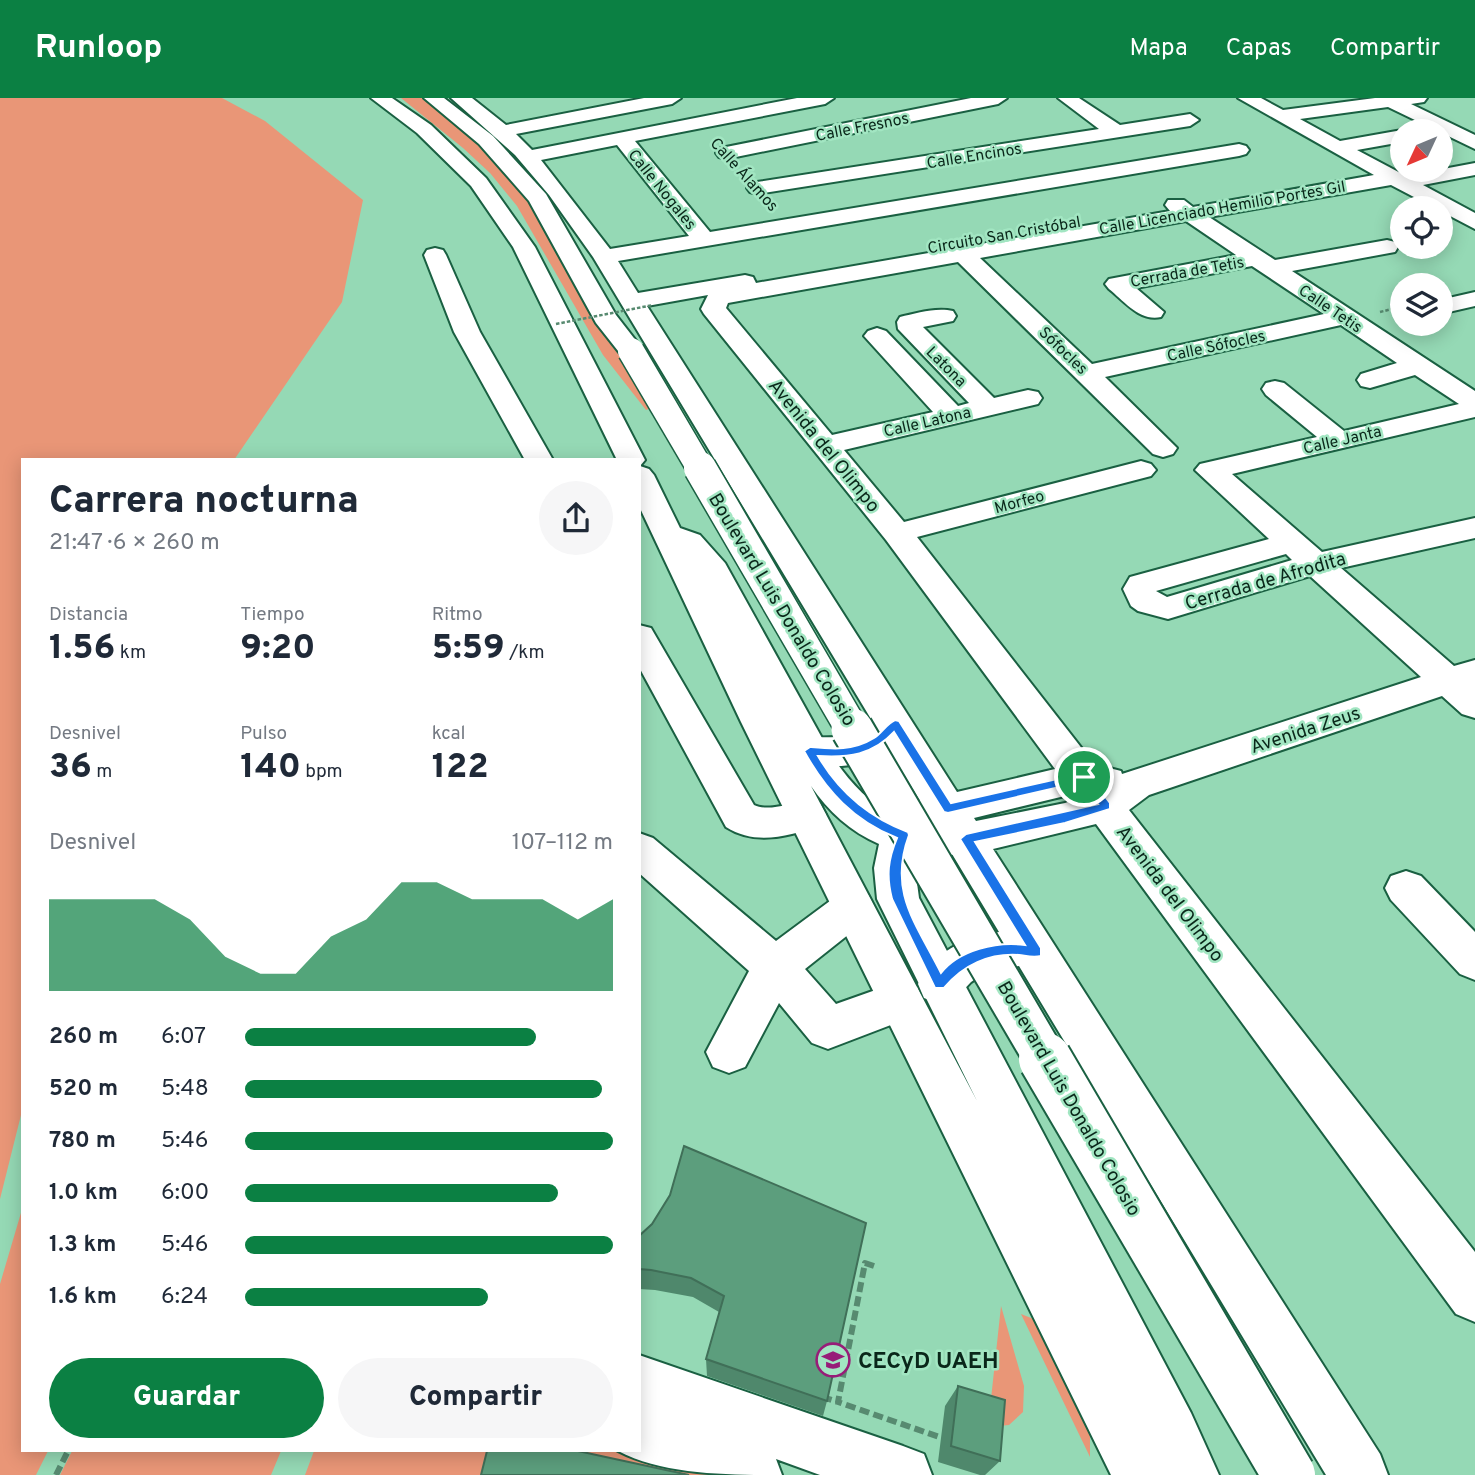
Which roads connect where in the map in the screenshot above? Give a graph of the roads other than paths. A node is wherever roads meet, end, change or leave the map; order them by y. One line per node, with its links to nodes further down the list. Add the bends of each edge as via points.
1 (380, 98): 63 (street, via 424,129 479,182 517,237)
2 (433, 98): 93 (street, Boulevard Luis Donaldo Colosio, bridge, via 486,140 538,199)
3 (460, 98): 17 (street)
4 (580, 98): 12 (street)
5 (672, 98): 12 (street)
6 (825, 98): 16 (street)
7 (998, 98): 25 (street, Calle Fresnos)
8 (1067, 98): 19 (street)
9 (1247, 98): 13 (street)
10 (1410, 100): 13 (street); 14 (street); 18 (street)
11 (1163, 103): 15 (street, Circuito San Cristóbal)
12 (596, 113): 17 (street)
13 (1279, 116): 24 (street)
14 (1427, 119)
15 (1190, 120): 19 (street, Calle Encinos); 33 (street, Circuito San Cristóbal, via 1239,150)
16 (699, 122): 21 (street); 25 (street, Calle Álamos)
17 (504, 131): 26 (street)
18 (1475, 131)
19 (1118, 133): 32 (street, Calle Encinos)
20 (1453, 135): 23 (street)
21 (622, 138): 26 (street); 36 (street, Calle Nogales)
22 (1390, 138): 24 (street)
23 (1475, 143)
24 (1338, 148): 29 (street)
25 (726, 153): 32 (street, Calle Álamos)
26 (530, 156): 40 (street)
27 (1475, 169): 28 (street, Calle Licenciado Hemilio Portes Gil)
28 (1453, 171)
29 (1390, 176)
30 (1390, 177): 33 (street, Calle Licenciado Hemilio Portes Gil)
31 (1400, 182): 34 (street)
32 (757, 188): 35 (street, Calle Álamos)
33 (1150, 195): 35 (street, Circuito San Cristóbal); 38 (street, Calle Licenciado Hemilio Portes Gil); 41 (street, Calle Tetis); 44 (street, Circuito San Cristóbal)
34 (1475, 222)
35 (791, 226): 36 (street, Circuito San Cristóbal)
36 (704, 240): 40 (street, Circuito San Cristóbal)
37 (1387, 247): 41 (street, Cerrada de Tetis)
38 (962, 253): 42 (street, Calle Licenciado Hemilio Portes Gil); 51 (street, Sófocles)
39 (435, 255): 62 (street, via 467,332)
40 (604, 257): 44 (street)
41 (1264, 263): 46 (street, Cerrada de Tetis, via 1117,284); 48 (street, Calle Tetis)
42 (719, 297): 60 (street, Avenida del Olimpo, via 713,309)
43 (1475, 299): 45 (street)
44 (642, 303): 72 (street)
45 (1453, 304)
46 (1152, 312)
47 (944, 316): 49 (street)
48 (1344, 317): 50 (street, Calle Tetis); 51 (street, Calle Sófocles)
49 (910, 326): 56 (street, Latona); 58 (street, via 877,336)
50 (1416, 366): 52 (street); 55 (street, Calle Tetis)
51 (1089, 373): 61 (street, Sófocles)
52 (1370, 380)
53 (1275, 389): 59 (street)
54 (1028, 398): 56 (street, Calle Latona)
55 (1475, 403)
56 (988, 407): 58 (street, Calle Latona)
57 (1475, 409): 59 (street, Calle Janta)
58 (952, 416): 60 (street, Calle Latona)
59 (1338, 440): 68 (street, Calle Janta, via 1210,470)
60 (827, 445): 67 (street, Avenida del Olimpo)
61 (1163, 448)
62 (538, 458)
63 (630, 458)
64 (1141, 470): 67 (street, Morfeo)
65 (649, 508): 73 (street, Avenida Zeus, via 713,570); 75 (street)
66 (1475, 528): 69 (street, Cerrada de Afrodita)
67 (897, 533): 74 (street, Avenida del Olimpo)
68 (1291, 543): 69 (street); 69 (street, Cerrada de Afrodita, via 1142,584 1140,596 1147,603 1168,608)
69 (1315, 564): 71 (street)
70 (641, 640): 75 (street, via 740,816 761,824)
71 (1466, 686): 74 (street, Avenida Zeus)
72 (895, 724): 73 (street, via 880,740 858,750); 76 (street)
73 (810, 751): 77 (street, Avenida Zeus, via 825,778 852,807 881,827)
74 (1108, 789): 76 (street, Avenida Zeus, via 1026,828); 86 (street, Avenida del Olimpo)
75 (806, 815): 80 (street)
76 (957, 824): 77 (street, Avenida Zeus, via 921,839); 81 (street)
77 (904, 835): 84 (street, via 894,859 894,885)
78 (641, 851): 83 (street)
79 (1406, 888): 82 (street)
80 (853, 907): 83 (street); 84 (street)
81 (1037, 952): 84 (street, via 981,953); 94 (street)
82 (1475, 961)
83 (775, 967): 84 (street, via 828,1028); 85 (street)
84 (920, 992): 91 (street); 92 (street, via 1171,1433)
85 (729, 1052)
86 (1475, 1296)
87 (641, 1384): 90 (street)
88 (641, 1433): 89 (street)
89 (753, 1475)
90 (903, 1475)
91 (1142, 1475)
92 (1190, 1475)
93 (1289, 1475)
94 (1359, 1475)

